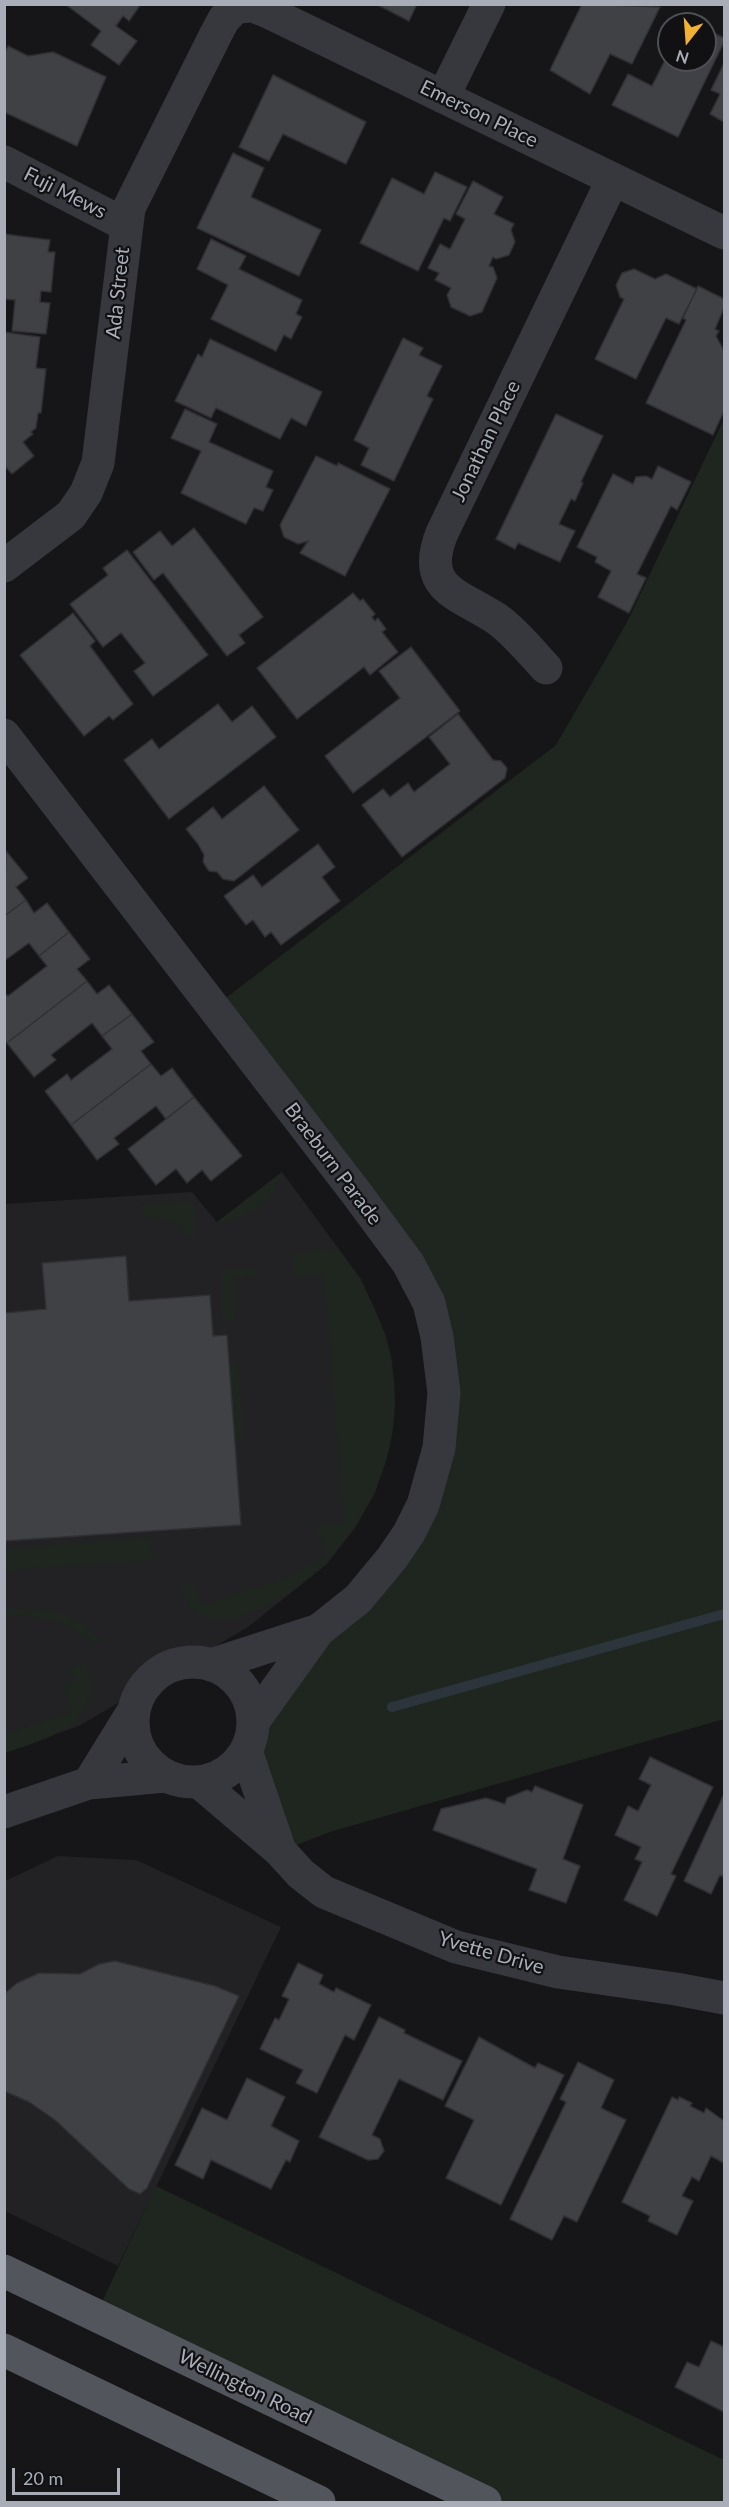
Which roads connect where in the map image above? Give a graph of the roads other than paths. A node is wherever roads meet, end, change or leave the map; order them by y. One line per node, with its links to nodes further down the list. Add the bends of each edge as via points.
1 (489, 4): 3 (street)
2 (233, 6): 3 (street, Emerson Place, via 253,6 268,12); 6 (street, Ada Street, via 129,208)
3 (443, 97): 5 (street, Emerson Place)
4 (4, 162): 6 (street, Fuji Mews)
5 (613, 179): 7 (street, Emerson Place); 9 (street, Jonathan Place, via 441,533 433,563 449,591 500,621)
6 (126, 225): 8 (street, Ada Street, via 98,463 86,493 71,515)
7 (724, 233)
8 (4, 566)
9 (546, 668)
10 (4, 735): 11 (street, Braeburn Parade, via 357,1194 408,1263 429,1303 444,1393 439,1448 423,1505 409,1533 374,1580 358,1599)
11 (319, 1630): 12 (street, Braeburn Parade); 14 (street, Braeburn Parade)
12 (211, 1665): 13 (street, via 177,1664 161,1671 139,1695); 14 (street, via 242,1686 250,1703)
13 (134, 1710): 15 (street, via 133,1730 138,1748); 17 (street)
14 (250, 1737): 16 (street, via 234,1767 218,1778); 19 (street, Yvette Drive)
15 (165, 1776): 16 (street); 17 (street)
16 (199, 1782): 19 (street, Yvette Drive)
17 (89, 1783): 18 (street)
18 (4, 1812)
19 (280, 1851): 20 (street, Yvette Drive, via 324,1892 456,1947 558,1972)
20 (724, 1998)
21 (4, 2271): 24 (main road, Wellington Road)
22 (4, 2350): 23 (main road)
23 (319, 2502)
24 (485, 2502)

